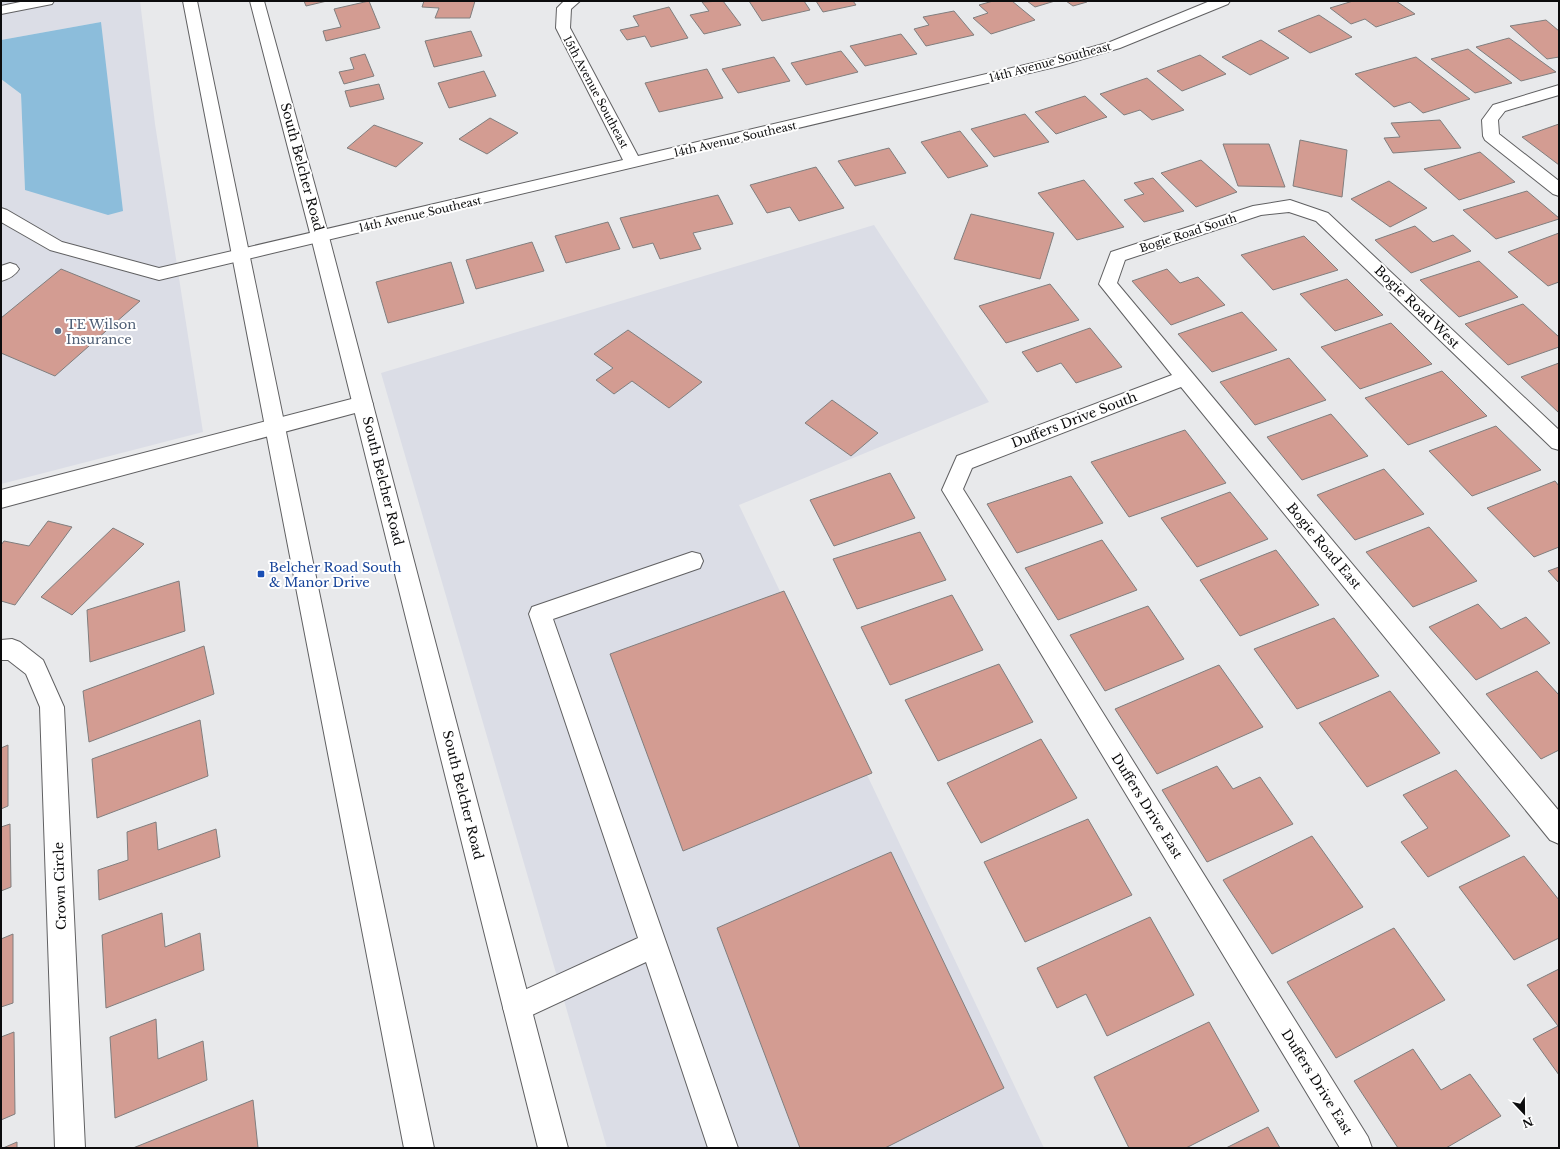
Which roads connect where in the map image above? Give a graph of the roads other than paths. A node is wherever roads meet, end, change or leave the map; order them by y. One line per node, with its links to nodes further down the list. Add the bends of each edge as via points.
1 (45, 1): 6 (street)
2 (190, 1): 13 (street)
3 (258, 1): 12 (street, South Belcher Road)
4 (573, 1): 8 (street, 15th Avenue Southeast, via 564,8 562,28)
5 (1223, 1): 8 (street, 14th Avenue Southeast, via 1115,45 1054,63)
6 (1, 10)
7 (1559, 90): 9 (street, via 1499,108 1490,120 1491,136)
8 (633, 163): 12 (street, 14th Avenue Southeast)
9 (1559, 190)
10 (1259, 210): 14 (street, Bogie Road South); 18 (street, Bogie Road West, via 1290,206 1322,217)
11 (4, 218): 13 (street, 14th Avenue Southeast, via 56,246 158,274)
12 (320, 237): 13 (street, 14th Avenue Southeast); 16 (street, South Belcher Road)
13 (241, 255): 17 (street)
14 (1117, 256): 15 (street, Bogie Road East, via 1108,284)
15 (1184, 378): 19 (street, Duffers Drive South); 23 (street, Bogie Road East)
16 (363, 404): 17 (street); 25 (street, South Belcher Road)
17 (276, 427): 20 (street); 27 (street)
18 (1559, 442)
19 (964, 462): 30 (street, Duffers Drive East, via 952,490)
20 (1, 499)
21 (692, 561): 24 (street, via 540,614)
22 (1, 650): 26 (street, Crown Circle, via 12,649 35,667 52,707)
23 (1559, 831)
24 (653, 945): 25 (street); 29 (street)
25 (517, 1008): 28 (street, South Belcher Road)
26 (70, 1148)
27 (419, 1148)
28 (553, 1148)
29 (723, 1148)
30 (1357, 1148)

